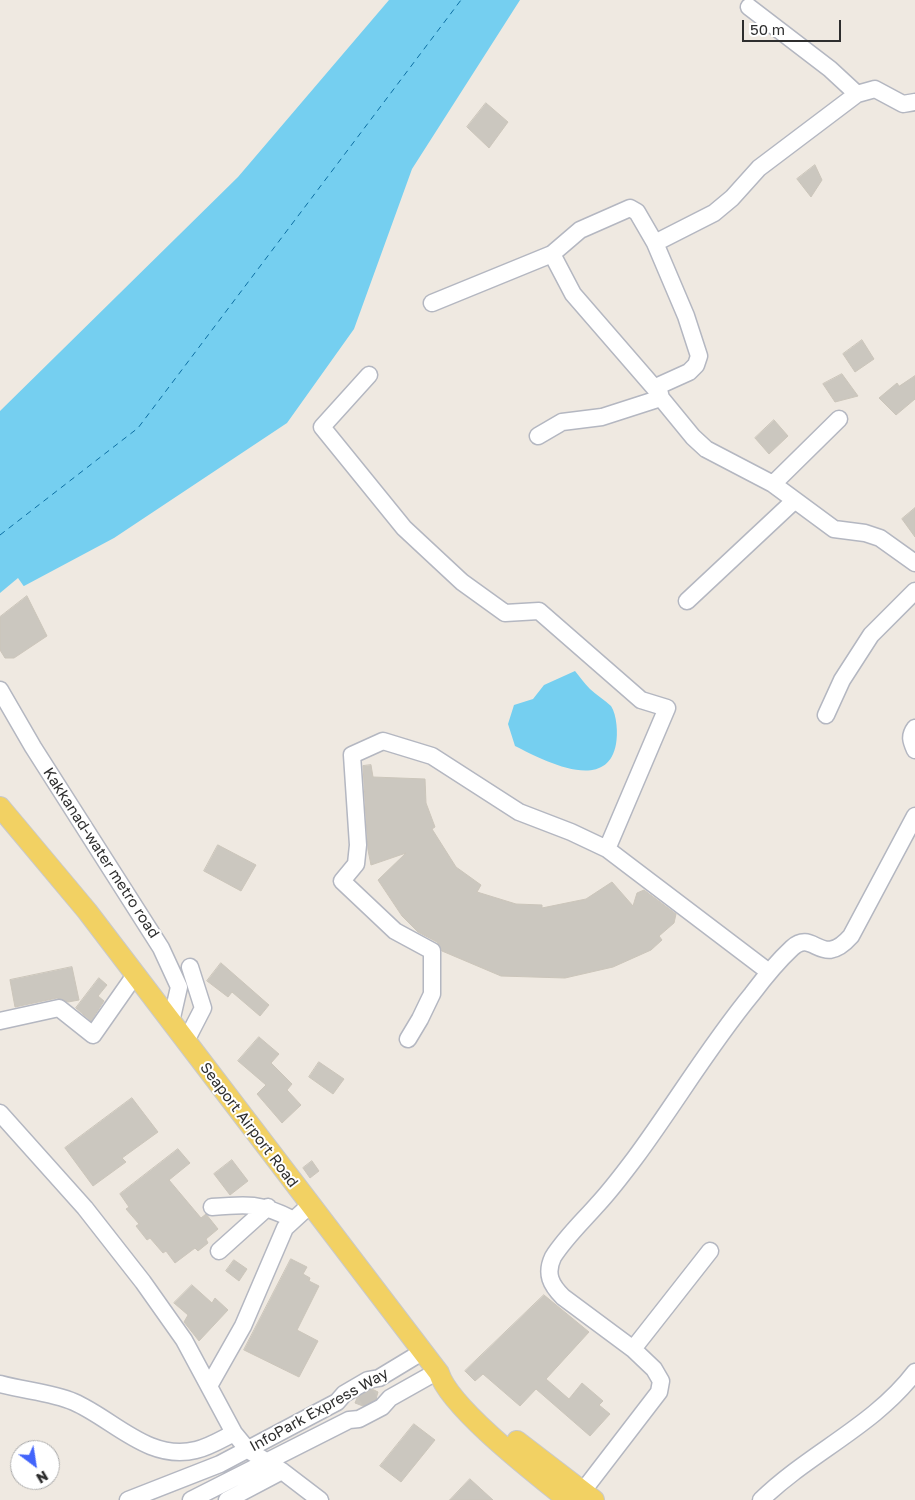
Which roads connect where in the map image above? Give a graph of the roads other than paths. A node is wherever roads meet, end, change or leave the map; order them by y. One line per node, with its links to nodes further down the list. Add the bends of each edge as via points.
1 (748, 7): 2 (street, via 830,69)
2 (857, 94): 3 (street, via 874,89 903,104); 4 (street, via 772,157 714,212)
3 (915, 102)
4 (655, 243): 5 (street, via 637,212 630,208 580,230); 8 (street, via 699,356 689,372 658,386)
5 (552, 254): 6 (street); 8 (street, via 573,294)
6 (432, 303)
7 (369, 375): 22 (street, via 322,427 404,528 462,582 505,613 539,612 641,700 667,708)
8 (660, 395): 10 (street, via 602,416 562,422); 11 (street, via 706,449)
9 (839, 418): 11 (street)
10 (538, 436)
11 (772, 484): 12 (street)
12 (795, 500): 13 (street, via 834,529 880,538); 15 (street)
13 (915, 563)
14 (915, 591): 17 (street, via 871,635 842,680)
15 (687, 601)
16 (0, 690): 27 (street, Kakkanad-water metro road, via 162,948 179,987)
17 (826, 715)
18 (915, 728): 19 (street, via 911,741)
19 (915, 750)
20 (0, 807): 25 (main road, Seaport Airport Road)
21 (915, 816): 24 (street, via 851,936 834,950 800,942)
22 (607, 849): 24 (street); 28 (street, via 520,812 432,756 383,741 352,755 358,845 356,864 342,881 395,931 432,951 432,994)
23 (190, 967): 29 (street, via 203,1008)
24 (769, 972): 37 (street, via 728,1023 634,1159 599,1204 559,1247 549,1266 552,1286 563,1297)
25 (135, 975): 26 (street, via 93,1035 59,1008); 27 (main road, Seaport Airport Road)
26 (0, 1021)
27 (171, 1022): 29 (main road, Seaport Airport Road)
28 (408, 1039)
29 (186, 1041): 31 (main road, Seaport Airport Road)
30 (0, 1113): 42 (street, via 85,1208 143,1282 184,1340)
31 (310, 1205): 34 (street); 38 (main road, Seaport Airport Road)
32 (212, 1207): 33 (street, via 249,1204)
33 (268, 1208): 34 (street); 35 (street)
34 (292, 1219): 42 (street, via 283,1232 243,1326)
35 (219, 1251)
36 (710, 1251): 37 (street)
37 (633, 1349): 49 (street, via 654,1369 661,1382 659,1392)
38 (422, 1352): 39 (main road, Seaport Airport Road); 43 (street, InfoPark Express Way, via 399,1366)
39 (439, 1372): 43 (street, InfoPark Express Way, via 406,1389); 49 (main road, via 451,1377); 49 (main road, via 443,1385 474,1419)
40 (915, 1372): 54 (street, via 872,1416)
41 (0, 1384): 46 (street, via 75,1402 153,1447 176,1452 196,1450)
42 (209, 1386): 46 (street)
43 (380, 1391): 44 (street, InfoPark Express Way, via 368,1380); 45 (street, InfoPark Express Way, via 382,1407 359,1420)
44 (337, 1402): 45 (street, via 360,1401); 47 (street, InfoPark Express Way)
45 (349, 1420): 48 (street, InfoPark Express Way)
46 (234, 1433): 47 (street)
47 (248, 1450): 48 (street); 50 (street, InfoPark Express Way)
48 (276, 1467): 51 (street, InfoPark Express Way); 52 (street); 53 (street)
49 (580, 1498)
50 (128, 1500)
51 (190, 1500)
52 (227, 1500)
53 (320, 1500)
54 (761, 1500)

